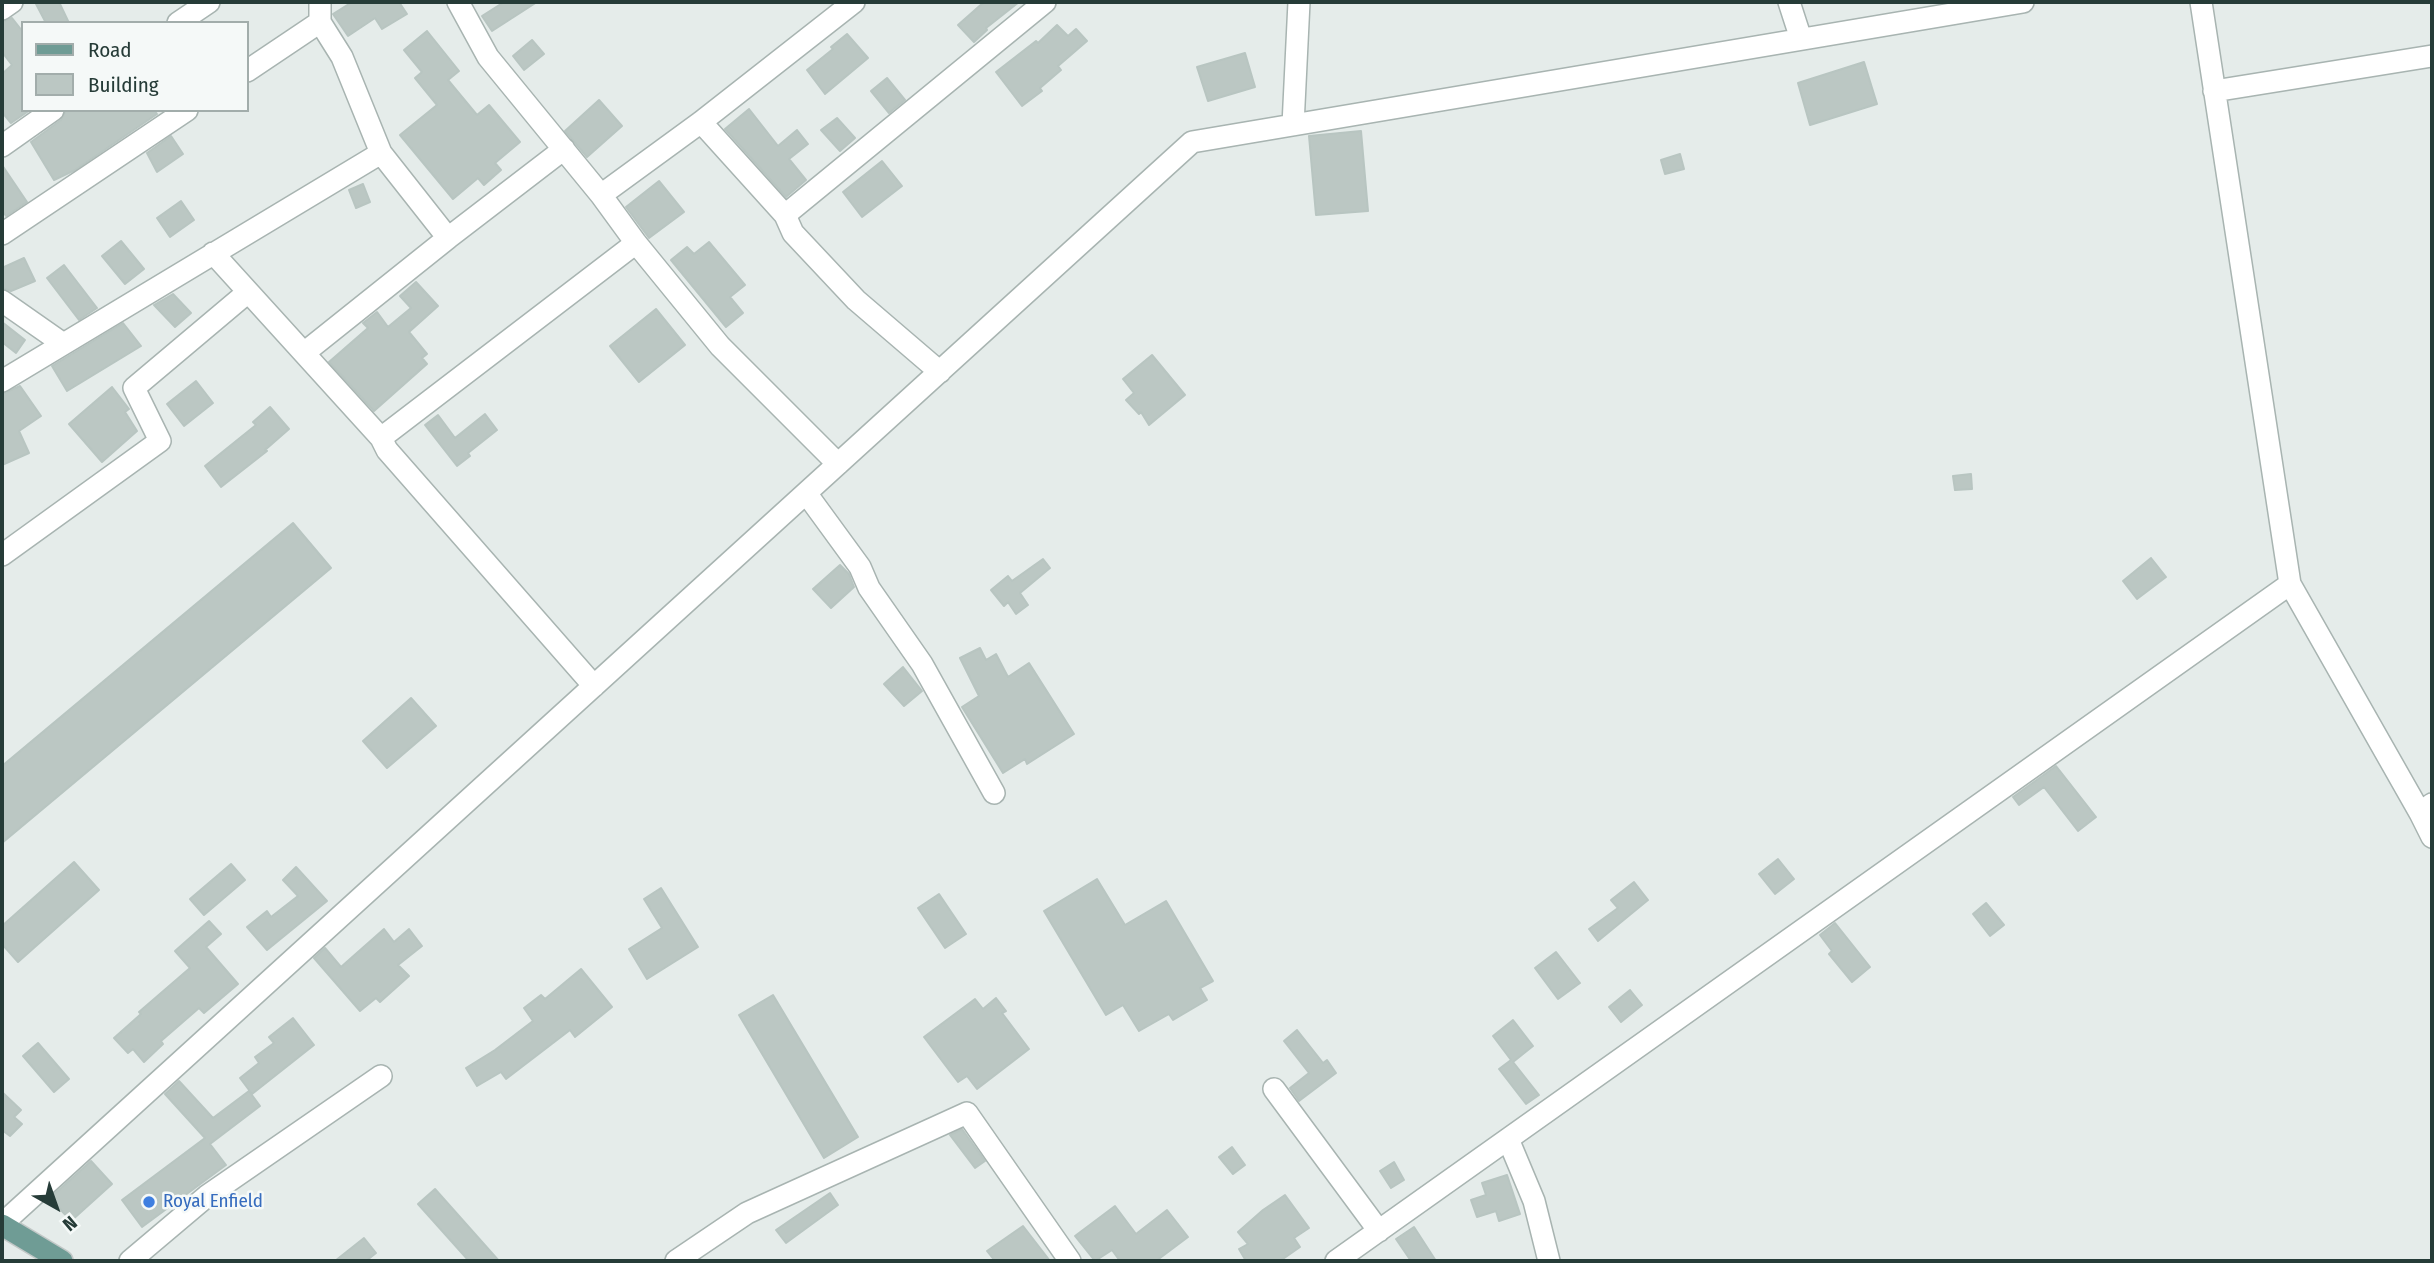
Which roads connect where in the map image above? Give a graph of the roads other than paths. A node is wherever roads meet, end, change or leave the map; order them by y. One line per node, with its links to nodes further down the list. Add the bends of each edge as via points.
1 (12, 2): 10 (street)
2 (209, 2): 12 (street)
3 (458, 2): 22 (street, via 488,57)
4 (855, 2): 19 (street)
5 (1045, 2): 25 (street)
6 (1299, 2): 20 (street)
7 (1790, 2): 13 (street)
8 (2023, 2): 13 (street)
9 (2201, 2): 16 (street)
10 (2, 9)
11 (320, 12): 15 (street); 23 (street)
12 (181, 21)
13 (1801, 39): 20 (street)
14 (2432, 56): 16 (street)
15 (248, 70)
16 (2214, 91): 40 (street)
17 (50, 112): 21 (street)
18 (184, 112): 26 (street)
19 (701, 122): 24 (street); 25 (street)
20 (1293, 125): 34 (street, via 1192,142)
21 (2, 146)
22 (564, 149): 24 (street); 27 (street)
23 (381, 153): 27 (street); 29 (street)
24 (601, 195): 28 (street)
25 (785, 215): 34 (street, via 793,233 856,300)
26 (2, 234)
27 (449, 238): 33 (street)
28 (636, 243): 36 (street); 37 (street, via 720,346)
29 (213, 253): 30 (street); 32 (street)
30 (248, 292): 33 (street); 39 (street, via 134,388 160,441)
31 (2, 301): 32 (street)
32 (62, 343): 35 (street)
33 (304, 353): 36 (street)
34 (940, 372): 37 (street)
35 (2, 381)
36 (381, 438): 41 (street)
37 (838, 464): 38 (street)
38 (806, 493): 41 (street); 42 (street, via 922,664)
39 (2, 555)
40 (2290, 584): 43 (street); 47 (street)
41 (594, 686): 48 (street)
42 (994, 793)
43 (2426, 808): 44 (street)
44 (2432, 837)
45 (381, 1076): 51 (street, via 207,1196)
46 (1274, 1089): 49 (street)
47 (1508, 1139): 49 (street); 55 (street, via 1534,1201)
48 (2, 1225): 50 (main road)
49 (1379, 1231): 54 (street)
50 (62, 1261)
51 (130, 1261)
52 (676, 1261): 53 (street, via 747,1213 967,1113)
53 (1070, 1261)
54 (1336, 1261)
55 (1549, 1261)

